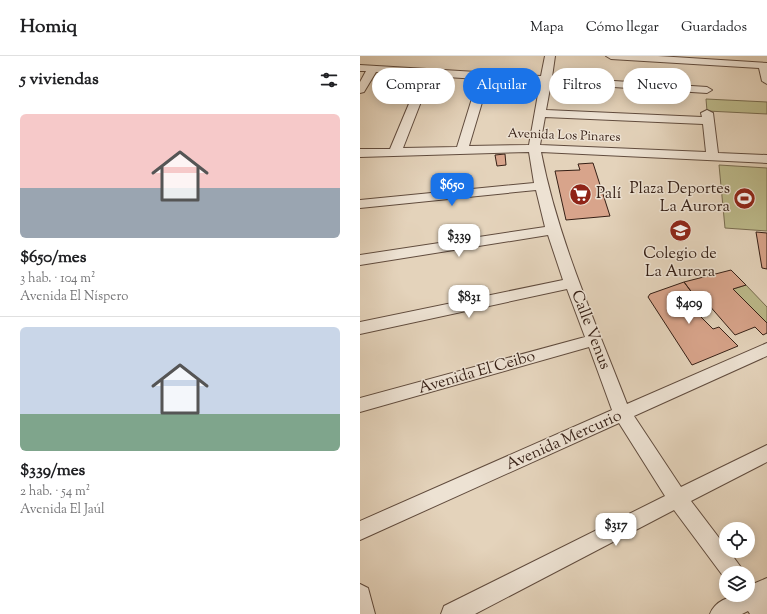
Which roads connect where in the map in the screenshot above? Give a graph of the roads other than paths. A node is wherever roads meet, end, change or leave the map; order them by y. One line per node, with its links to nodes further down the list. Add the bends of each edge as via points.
1 (550, 56): 10 (street, Calle Venus)
2 (611, 56): 3 (street)
3 (630, 57): 7 (street)
4 (765, 66): 7 (street); 11 (street)
5 (360, 68): 6 (street)
6 (372, 69)
7 (705, 70): 10 (street, via 707,93)
8 (372, 71): 12 (street)
9 (541, 81): 10 (street)
10 (546, 81): 15 (street, Calle Venus)
11 (767, 81)
12 (360, 90)
13 (414, 104): 18 (street)
14 (476, 104): 17 (street)
15 (540, 113): 16 (street, Calle Venus); 20 (street, via 707,117)
16 (534, 148): 17 (street, Avenida Los Pinares); 20 (street, Avenida Los Pinares); 22 (street, Calle Venus)
17 (462, 149): 18 (street, Avenida Los Pinares)
18 (395, 152): 19 (street, Avenida Los Pinares)
19 (360, 153)
20 (712, 156): 21 (street, Avenida Los Pinares)
21 (767, 159)
22 (541, 186): 23 (street); 24 (street, Calle Venus)
23 (360, 204)
24 (553, 230): 25 (street); 26 (street, Calle Venus)
25 (360, 260)
26 (572, 283): 27 (street); 28 (street, Calle Venus)
27 (360, 328)
28 (594, 340): 30 (street, Avenida El Ceibo); 31 (street, Calle Venus)
29 (767, 350): 31 (street, Avenida Mercurio)
30 (360, 405)
31 (623, 415): 33 (street, Calle Venus); 34 (street, Avenida Mercurio)
32 (767, 453): 33 (street)
33 (677, 498): 35 (street, Calle Venus); 40 (street)
34 (360, 531)
35 (728, 566)
36 (755, 592): 42 (street)
37 (360, 595): 39 (street)
38 (740, 602): 41 (street)
39 (364, 614)
40 (452, 614)
41 (721, 614)
42 (764, 614)

